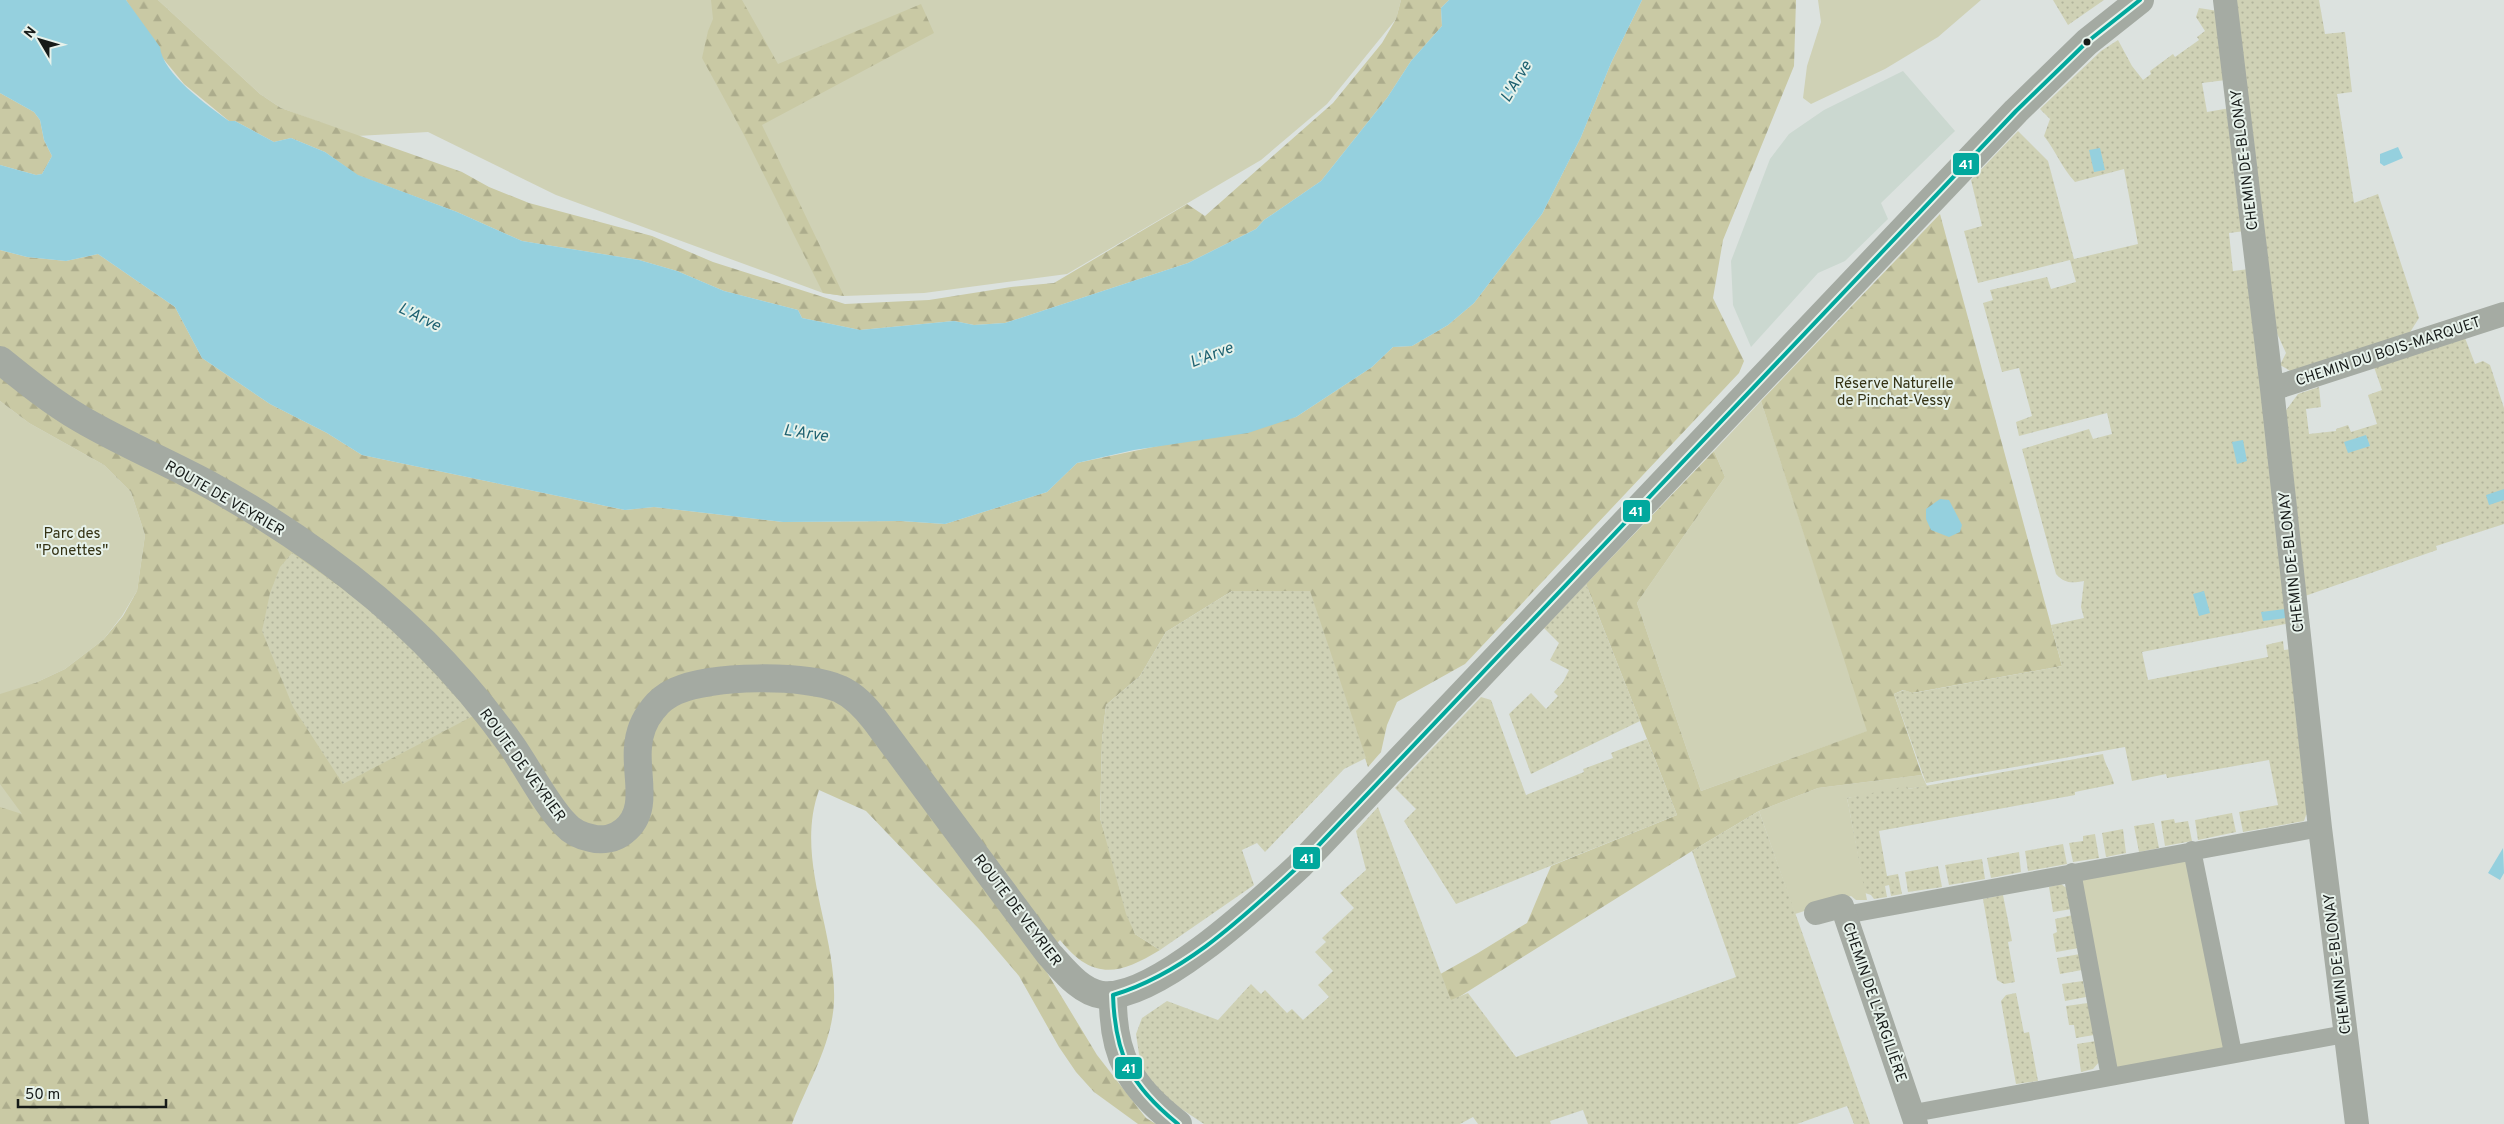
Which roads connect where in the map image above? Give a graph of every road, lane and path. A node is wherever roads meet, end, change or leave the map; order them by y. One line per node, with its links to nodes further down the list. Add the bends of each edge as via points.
1 (2140, 0): 11 (main road, ROUTE DE VEYRIER, via 2075,53 2010,117 1299,866 1261,900 1162,976 1134,990)
2 (2225, 0): 5 (street, CHEMIN DE-BLONAY)
3 (2504, 314): 5 (street, CHEMIN DU BOIS-MARQUET)
4 (0, 360): 11 (main road, ROUTE DE VEYRIER, via 82,420 210,485 302,543 359,585 424,642 456,676 510,744 563,822 578,834 595,839 614,838 631,825 639,809 637,755 643,724 660,701 675,691 705,683 773,679 823,683 849,694 875,720 1049,954 1079,984 1094,993)
5 (2272, 389): 6 (street, CHEMIN DE-BLONAY)
6 (2320, 828): 7 (street); 12 (street, CHEMIN DE-BLONAY)
7 (2192, 850): 8 (street); 13 (street)
8 (2072, 872): 10 (street); 14 (street)
9 (1816, 913): 10 (street, CHEMIN DE L'ARGILIÈRE, via 1842,906)
10 (1845, 915): 15 (street, CHEMIN DE L'ARGILIÈRE)
11 (1113, 995): 16 (street, via 1114,1031 1130,1076 1152,1102)
12 (2345, 1034): 13 (street); 17 (street, CHEMIN DE-BLONAY)
13 (2233, 1053): 14 (street)
14 (2110, 1077): 15 (street)
15 (1915, 1119)
16 (1178, 1124)
17 (2357, 1124)

